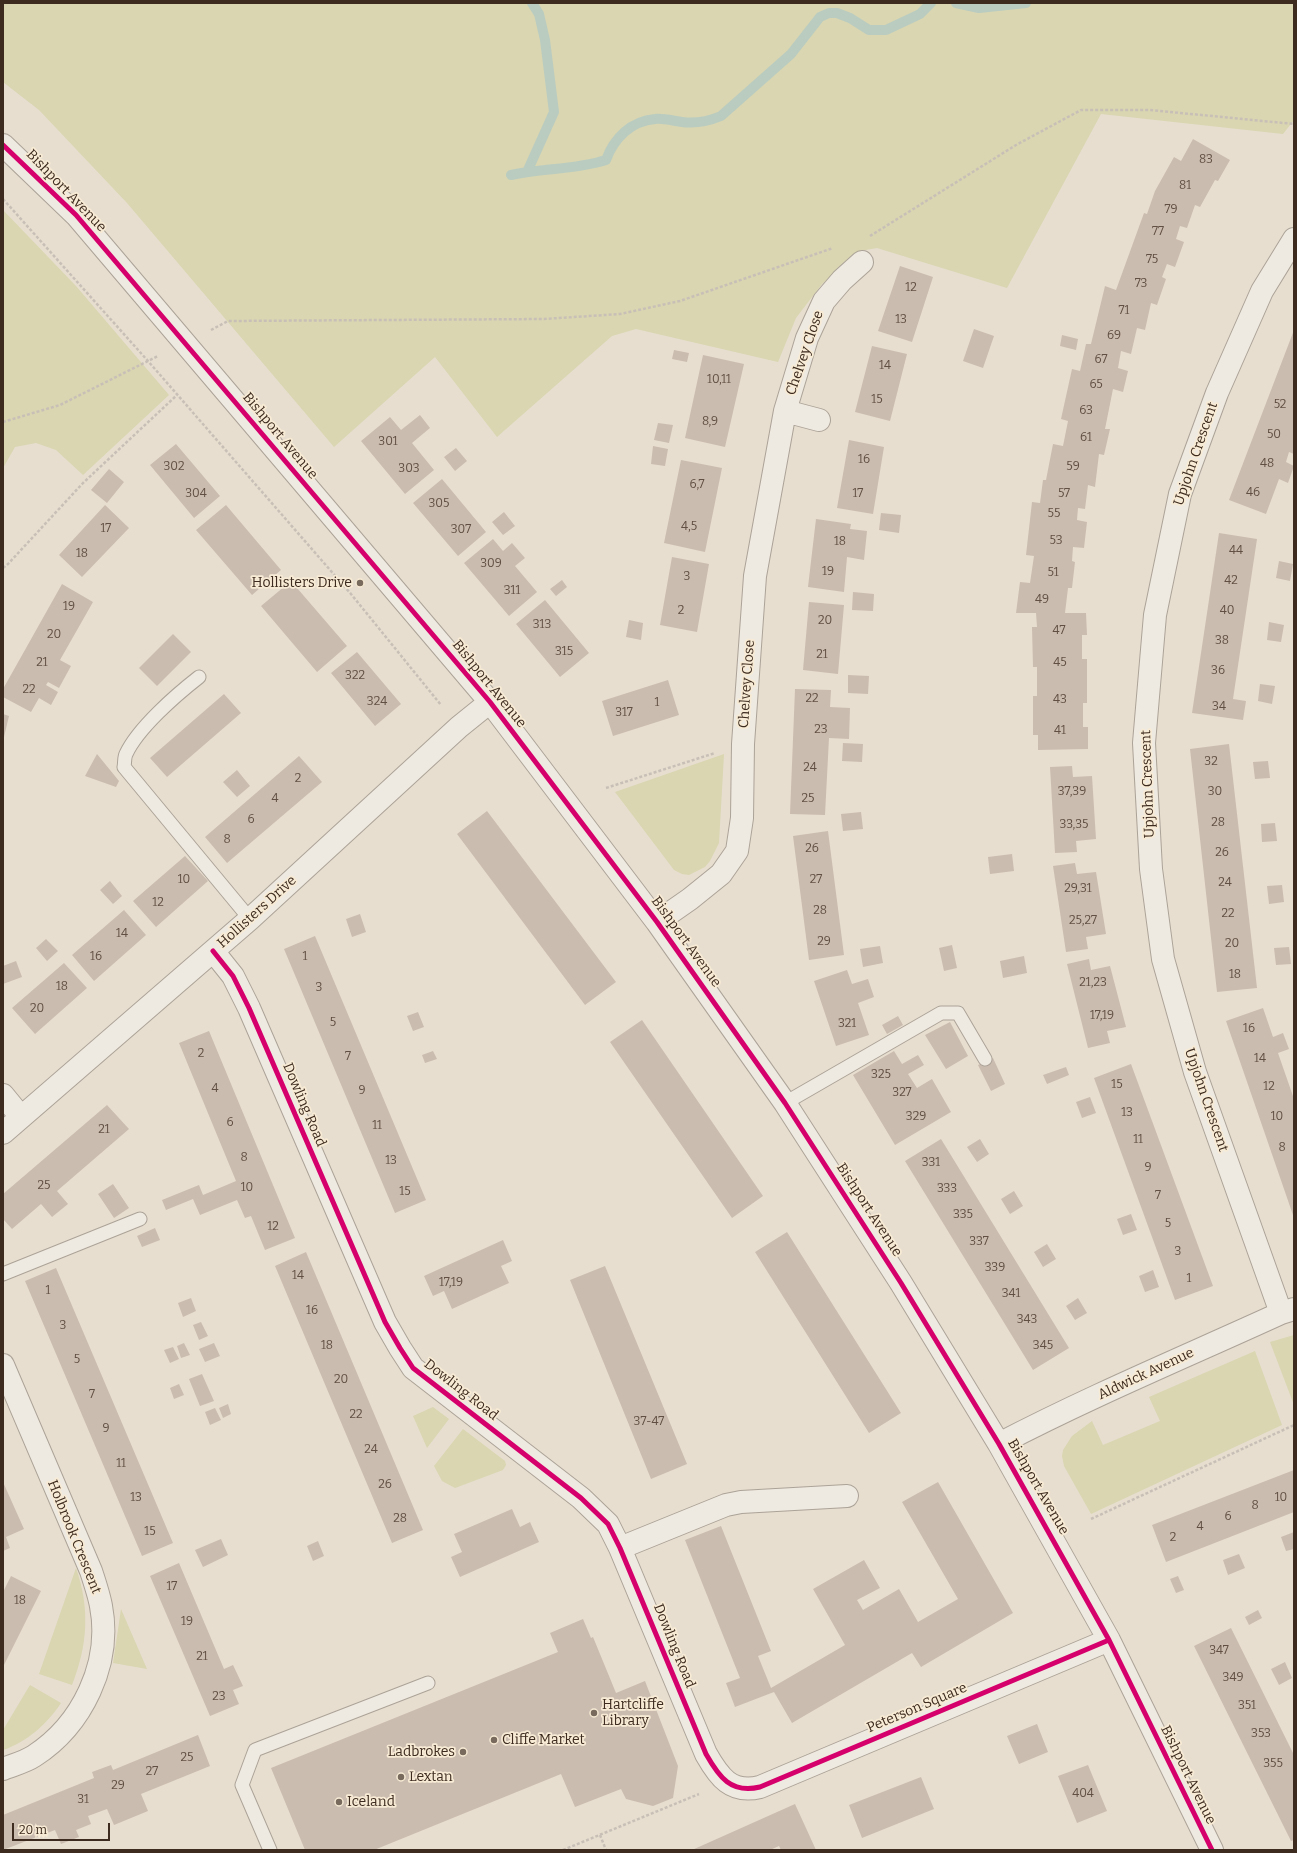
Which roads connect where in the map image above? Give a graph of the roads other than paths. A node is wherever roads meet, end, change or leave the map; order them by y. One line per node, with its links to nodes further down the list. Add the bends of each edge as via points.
1 (3, 145): 7 (street, Bishport Avenue, via 76,215)
2 (1294, 239): 18 (street, Upjohn Crescent, via 1262,291 1216,393 1180,494 1155,615 1144,743 1151,869 1163,959 1195,1072)
3 (862, 262): 4 (street, Chelvey Close, via 824,300 807,338)
4 (785, 411): 5 (street, Chelvey Close); 9 (street, Chelvey Close, via 755,576 743,744 742,818 737,851 721,874)
5 (819, 420)
6 (199, 677): 8 (lane, via 180,692 141,732 125,756 124,767)
7 (490, 702): 8 (street, Hollisters Drive, via 459,727); 9 (street, Bishport Avenue)
8 (250, 919): 10 (street, Hollisters Drive)
9 (657, 922): 13 (street, Bishport Avenue)
10 (213, 951): 14 (street, Hollisters Drive); 22 (street, Dowling Road, via 233,976 250,1008 385,1322 413,1368 581,1498 608,1524)
11 (985, 1059): 13 (lane, via 958,1014 941,1013)
12 (3, 1095): 14 (street)
13 (785, 1103): 20 (street, Bishport Avenue, via 901,1283)
14 (21, 1117): 15 (street, Hollisters Drive)
15 (3, 1133)
16 (140, 1219): 17 (lane)
17 (3, 1274)
18 (1287, 1311): 20 (street, Aldwick Avenue)
19 (3, 1365): 25 (street, Holbrook Crescent, via 91,1571 102,1607 102,1632 101,1658 92,1688 79,1712 50,1745 32,1757)
20 (999, 1444): 23 (street, Bishport Avenue)
21 (847, 1496): 22 (street, via 741,1502)
22 (620, 1548): 26 (street, Dowling Road, via 706,1754 716,1772)
23 (1109, 1640): 26 (street, Peterson Square, via 760,1787 752,1789); 28 (street, Bishport Avenue)
24 (428, 1684): 27 (lane, via 255,1750 242,1785)
25 (3, 1769)
26 (733, 1786)
27 (270, 1850)
28 (1212, 1850)

